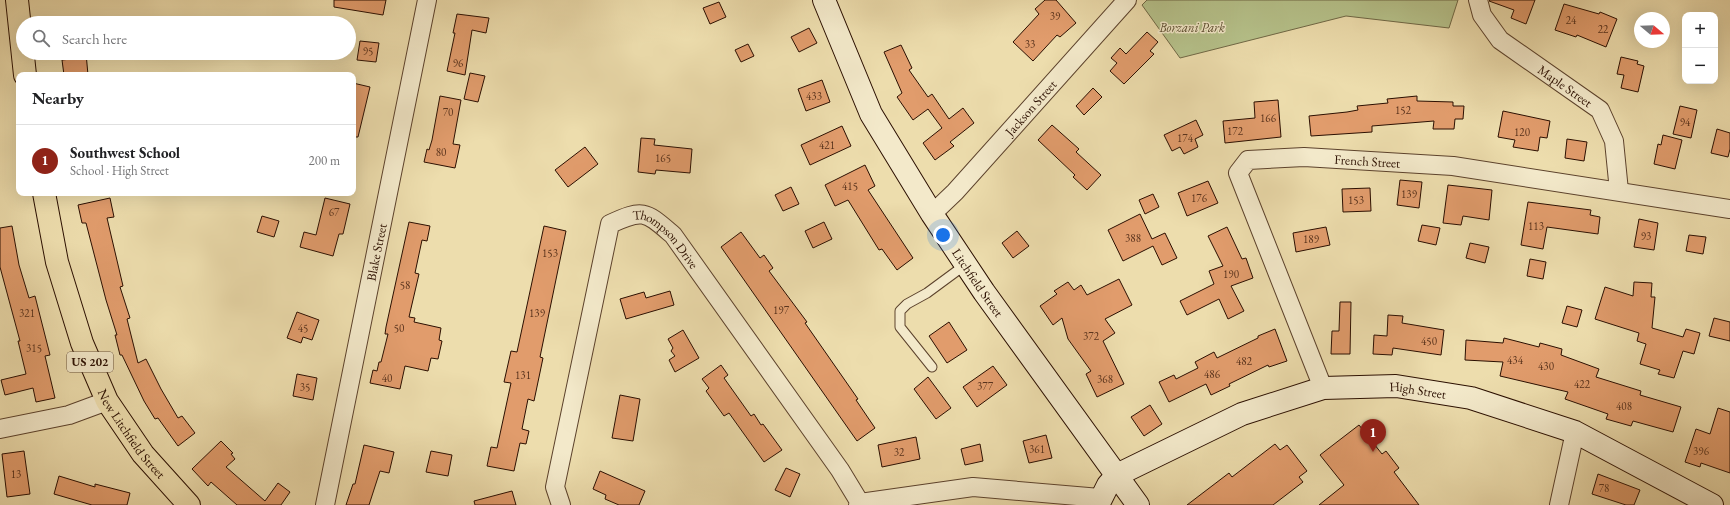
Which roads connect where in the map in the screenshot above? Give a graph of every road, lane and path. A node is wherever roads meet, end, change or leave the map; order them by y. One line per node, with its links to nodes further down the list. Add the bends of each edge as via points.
1 (17, 0): 6 (highway)
2 (427, 0): 23 (street, Blake Street)
3 (824, 0): 12 (street, Litchfield Street, via 871,114)
4 (1127, 0): 12 (street, Jackson Street)
5 (1478, 0): 9 (street, Maple Street, via 1482,15 1500,40 1600,110 1614,141)
6 (19, 16)
7 (23, 60): 8 (highway)
8 (25, 72)
9 (1619, 191): 11 (street, French Street); 15 (street, French Street, via 1453,166 1304,157 1248,160 1238,173)
10 (45, 196): 16 (highway, New Litchfield Street / US 202, via 59,269 82,343)
11 (1730, 209)
12 (932, 214): 13 (street, Litchfield Street)
13 (965, 264): 14 (lane, via 900,311 900,327); 19 (street, Litchfield Street)
14 (932, 367)
15 (1323, 388): 18 (street, High Street, via 1396,386 1471,398); 19 (street, High Street, via 1242,414)
16 (107, 401): 17 (street, via 69,415); 22 (highway, New Litchfield Street / US 202, via 144,454)
17 (0, 429)
18 (1575, 432): 26 (street); 27 (street, High Street)
19 (1117, 475): 20 (street); 25 (street, Litchfield Street)
20 (1099, 501): 21 (street, Thompson Drive, via 974,487)
21 (859, 504): 24 (street, Thompson Drive, via 840,470 673,235 650,215 630,215 610,224 555,487)
22 (189, 505)
23 (325, 505)
24 (561, 505)
25 (1138, 505)
26 (1559, 505)
27 (1712, 505)

